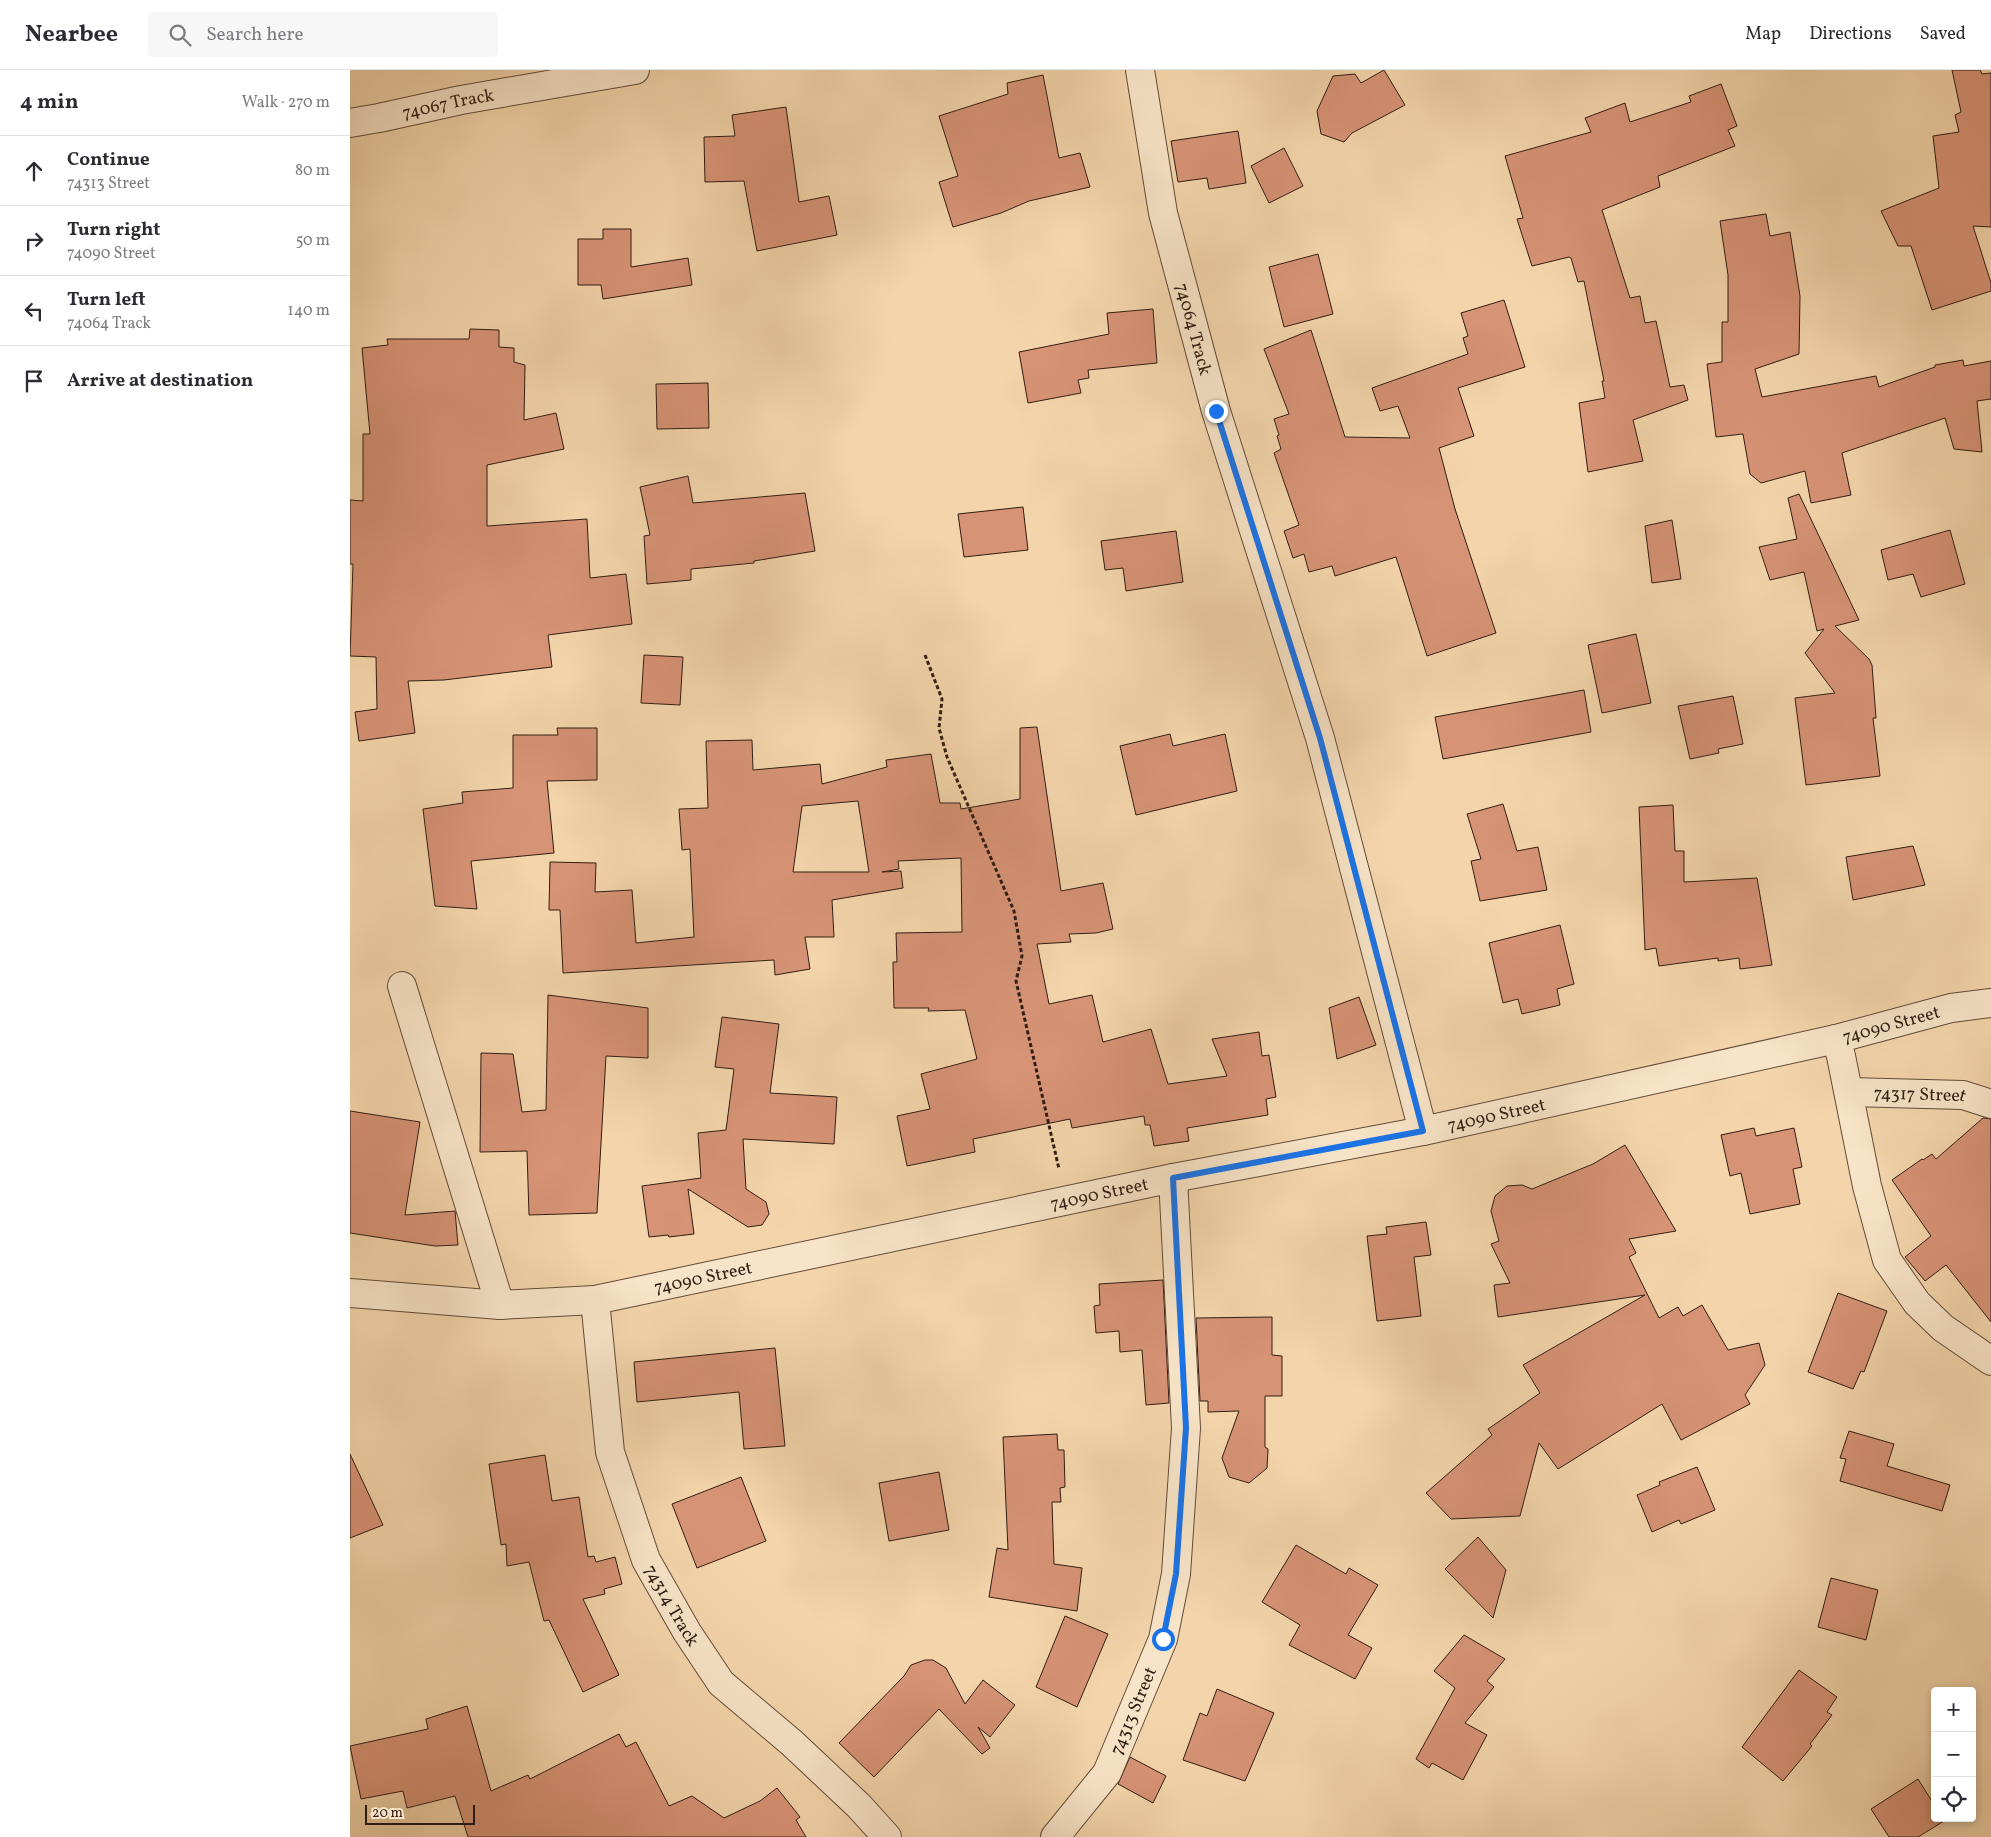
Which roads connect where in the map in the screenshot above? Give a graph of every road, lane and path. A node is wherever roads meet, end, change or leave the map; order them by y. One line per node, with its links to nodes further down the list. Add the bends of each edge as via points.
1 (635, 70): 3 (street, 74067 Track)
2 (1140, 70): 10 (street, 74064 Track, via 1163,213 1216,411 1320,738)
3 (350, 123)
4 (925, 655): 12 (path, via 942,699 940,728 947,757 1014,912 1022,956 1016,981)
5 (402, 986): 15 (street)
6 (1991, 1003): 7 (street, 74090 Street, via 1951,1008)
7 (1836, 1039): 8 (street); 10 (street, 74090 Street)
8 (1849, 1092): 9 (street, 74317 Street, via 1963,1095); 16 (street, via 1867,1186 1887,1260 1917,1303 1943,1328)
9 (1991, 1104)
10 (1423, 1131): 11 (street, 74090 Street)
11 (1173, 1178): 12 (street, 74090 Street); 18 (street, 74313 Street, via 1186,1428 1176,1574 1163,1639 1107,1773)
12 (1066, 1201): 14 (street, 74090 Street)
13 (350, 1293): 15 (street, 74090 Street)
14 (595, 1300): 15 (street, 74090 Street); 17 (street, 74314 Track, via 610,1452 646,1560 687,1632 721,1682 792,1743)
15 (500, 1305)
16 (1991, 1361)
17 (887, 1837)
18 (1055, 1837)

